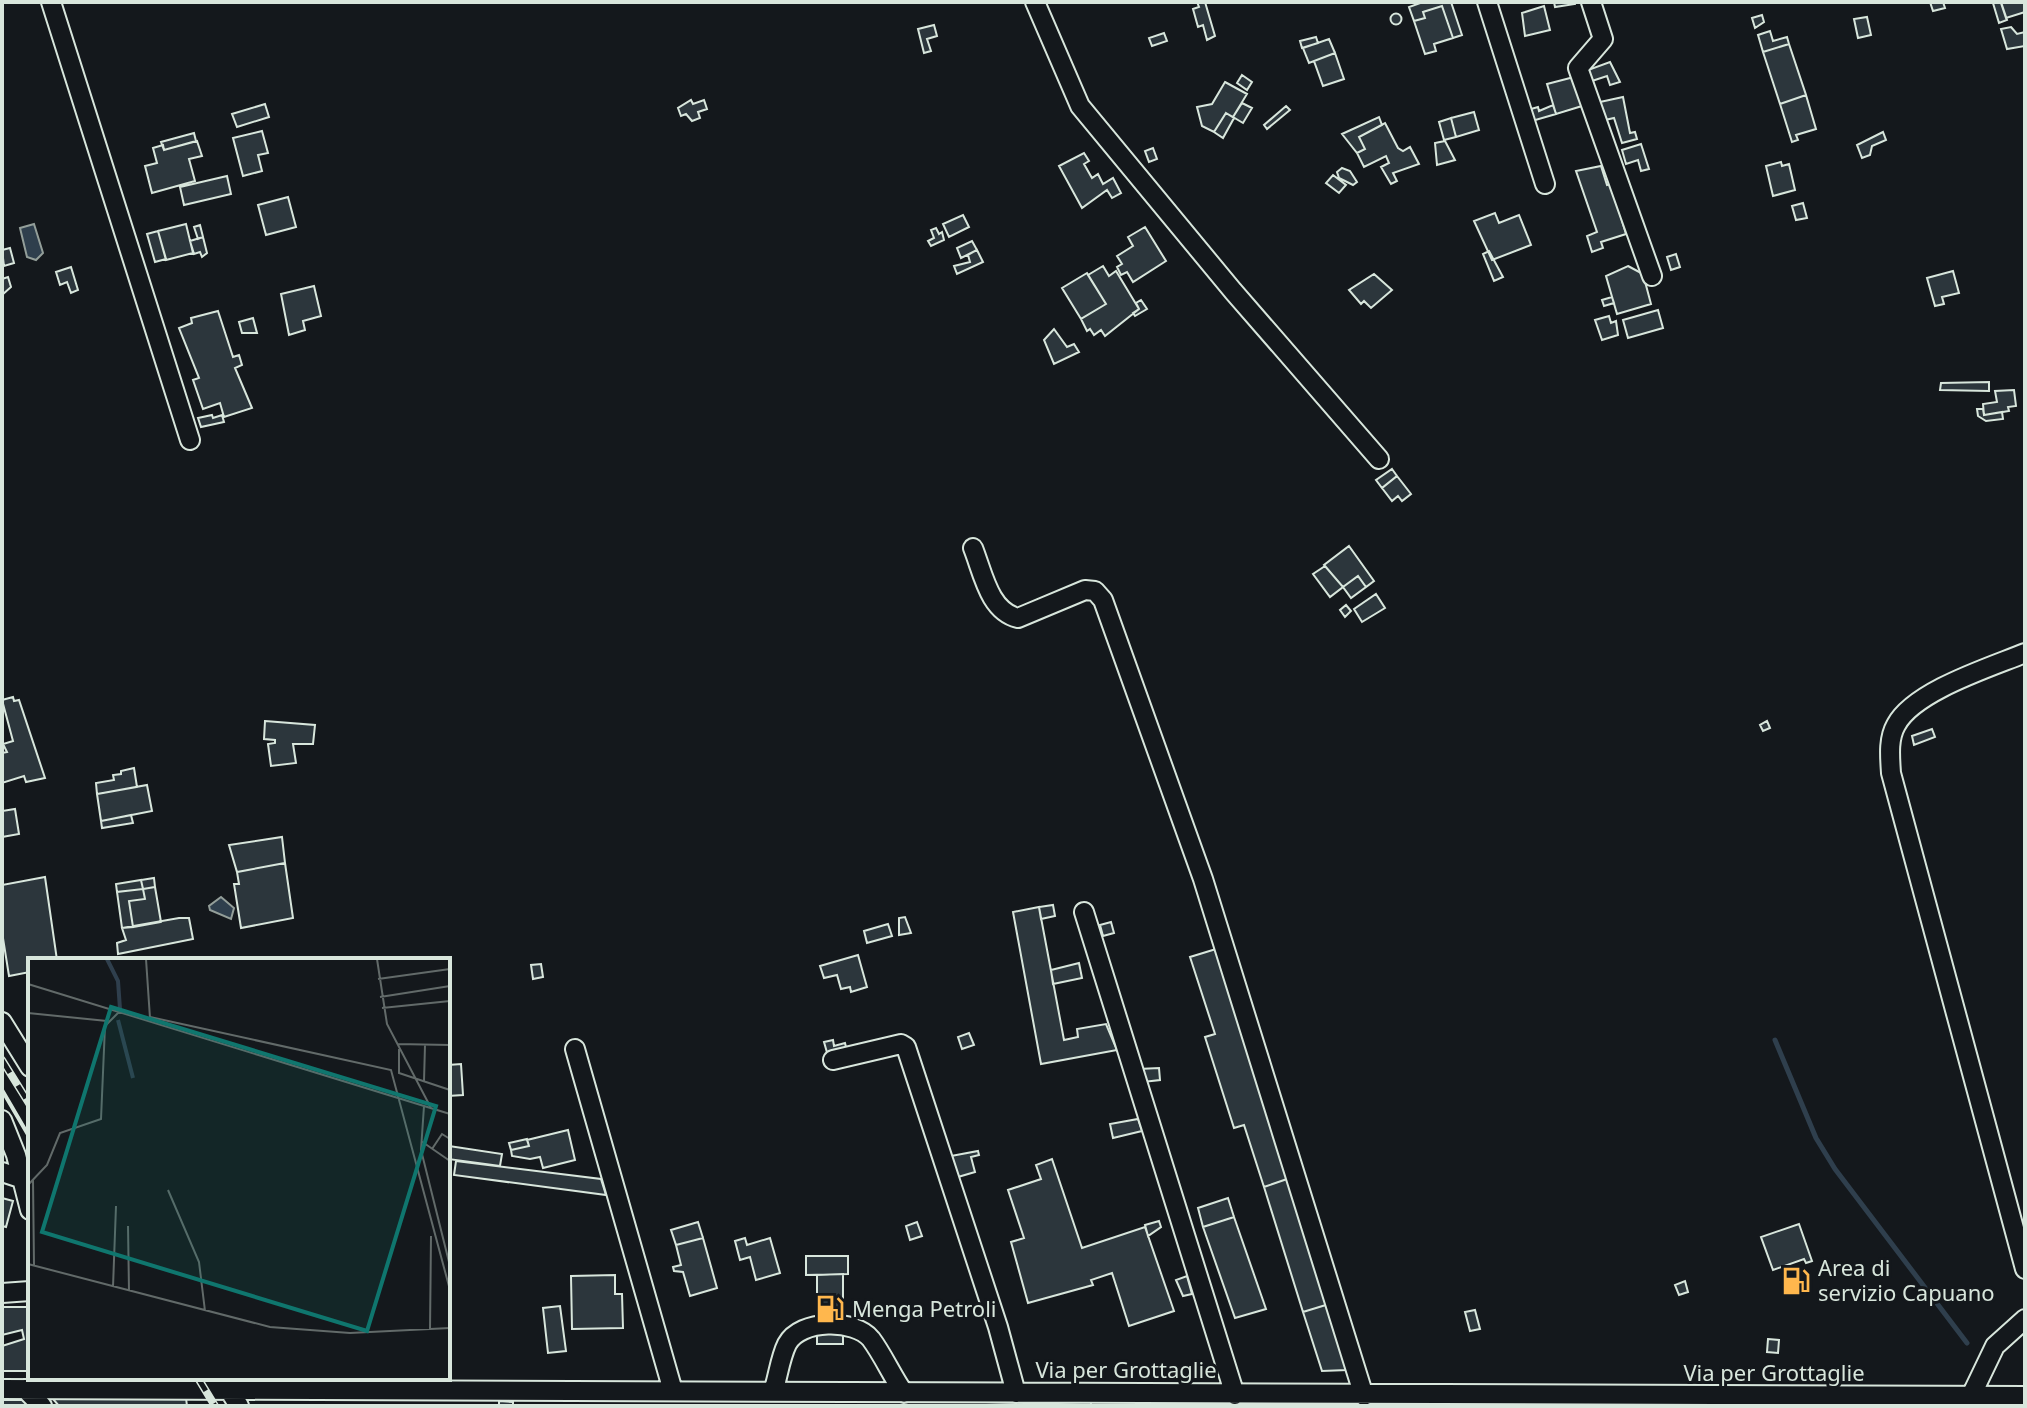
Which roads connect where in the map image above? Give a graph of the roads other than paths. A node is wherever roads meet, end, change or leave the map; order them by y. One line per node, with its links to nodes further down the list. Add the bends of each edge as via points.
1 (51, 2): 7 (street)
2 (1035, 2): 8 (street, via 1080,106)
3 (1487, 2): 5 (street)
4 (1591, 2): 6 (street, via 1603,39 1578,68)
5 (1545, 184)
6 (1652, 276)
7 (190, 440)
8 (1379, 459)
9 (973, 548): 33 (street, via 995,604 1007,615 1018,618 1085,590 1103,600 1203,879)
10 (2025, 653): 20 (street, via 1930,695 1896,725 1890,747 1891,773)
11 (1084, 912): 32 (street)
12 (2, 1022): 15 (street)
13 (575, 1049): 28 (street)
14 (833, 1060): 31 (street, via 906,1047)
15 (28, 1064)
16 (2, 1120): 18 (street)
17 (2, 1172): 18 (street)
18 (23, 1179): 19 (street)
19 (28, 1201)
20 (2025, 1269)
21 (28, 1291): 22 (street)
22 (2, 1293)
23 (2025, 1319): 34 (street, via 1995,1346)
24 (70, 1382): 25 (street, Via per Grottaglie); 27 (street, Via per Grottaglie)
25 (224, 1382): 28 (street, Via per Grottaglie); 38 (street)
26 (2, 1389): 27 (street, Via per Grottaglie)
27 (25, 1389): 37 (street)
28 (673, 1391): 29 (street, Via per Grottaglie)
29 (773, 1392): 30 (street, Via per Grottaglie); 30 (street, via 788,1342 804,1329 831,1326 855,1327 870,1338)
30 (904, 1393): 31 (street, Via per Grottaglie)
31 (1016, 1393): 32 (street, Via per Grottaglie)
32 (1235, 1395): 33 (street, Via per Grottaglie)
33 (1364, 1396): 36 (street, Via per Grottaglie)
34 (1971, 1396): 35 (street, Via per Grottaglie); 36 (street, Via per Grottaglie)
35 (2025, 1396)
36 (1780, 1401)
37 (42, 1406)
38 (239, 1406)

